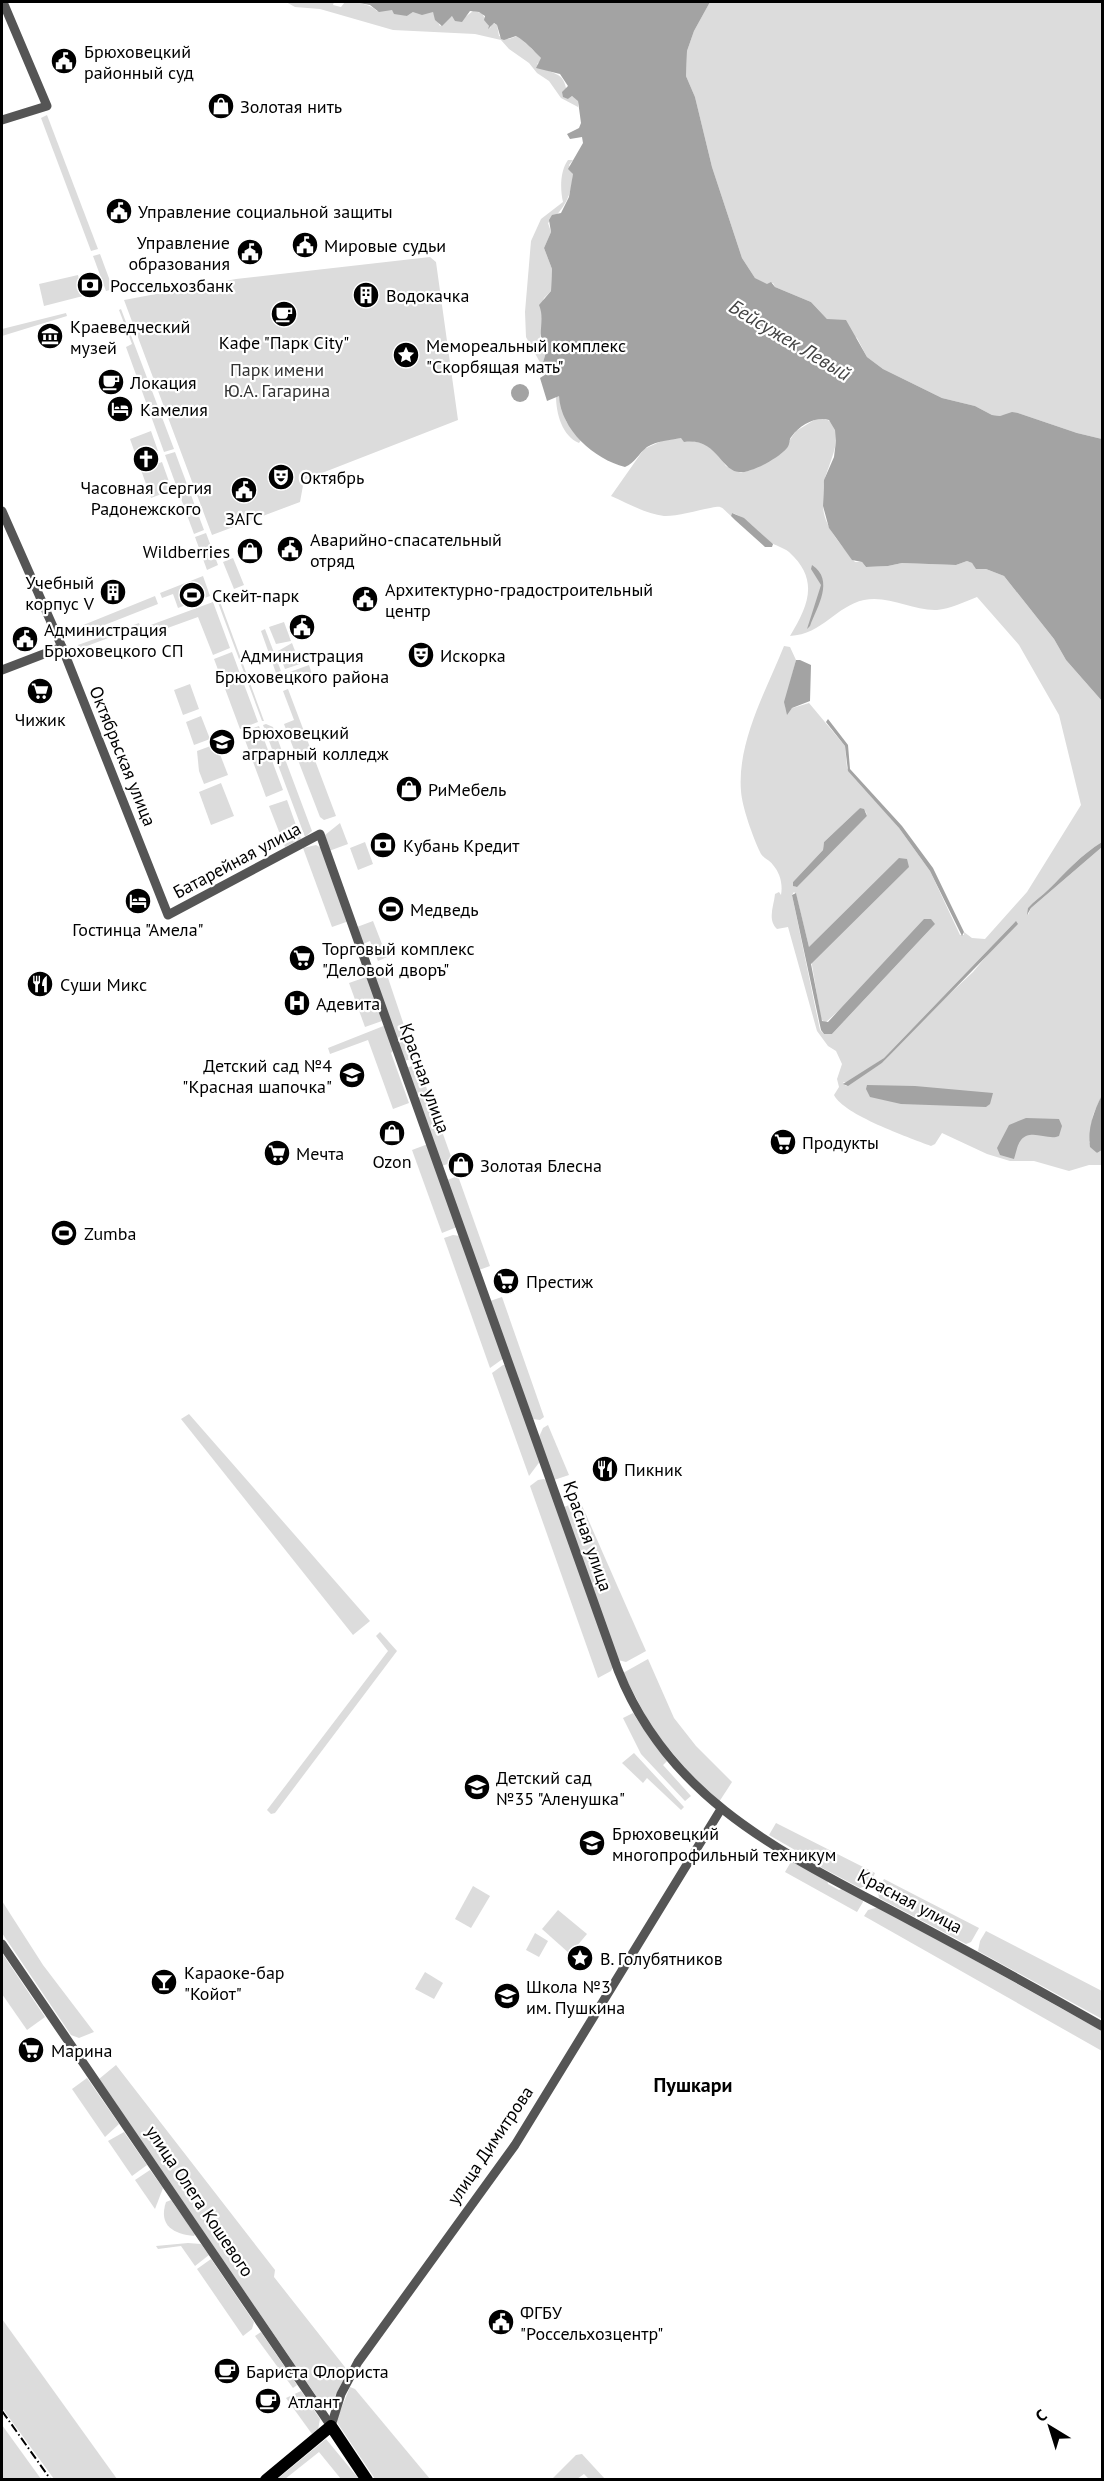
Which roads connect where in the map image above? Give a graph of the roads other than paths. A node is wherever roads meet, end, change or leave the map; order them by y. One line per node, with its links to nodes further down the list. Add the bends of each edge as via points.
1 (3, 2): 2 (street, via 47,106)
2 (2, 120)
3 (2, 511): 4 (street, Октябрьская улица)
4 (62, 647): 5 (street); 7 (street, Октябрьская улица)
5 (2, 670)
6 (320, 834): 7 (street, Батарейная улица); 8 (street, Красная улица, via 625,1688 651,1735)
7 (168, 915)
8 (721, 1809): 10 (street, Красная улица, via 792,1856); 11 (street, улица Димитрова, via 515,2145 358,2362 341,2394)
9 (2, 1944): 11 (street, улица Олега Кошевого)
10 (1102, 2026)
11 (331, 2426): 12 (main road); 13 (main road, улица Олега Кошевого)
12 (266, 2480)
13 (368, 2480)

